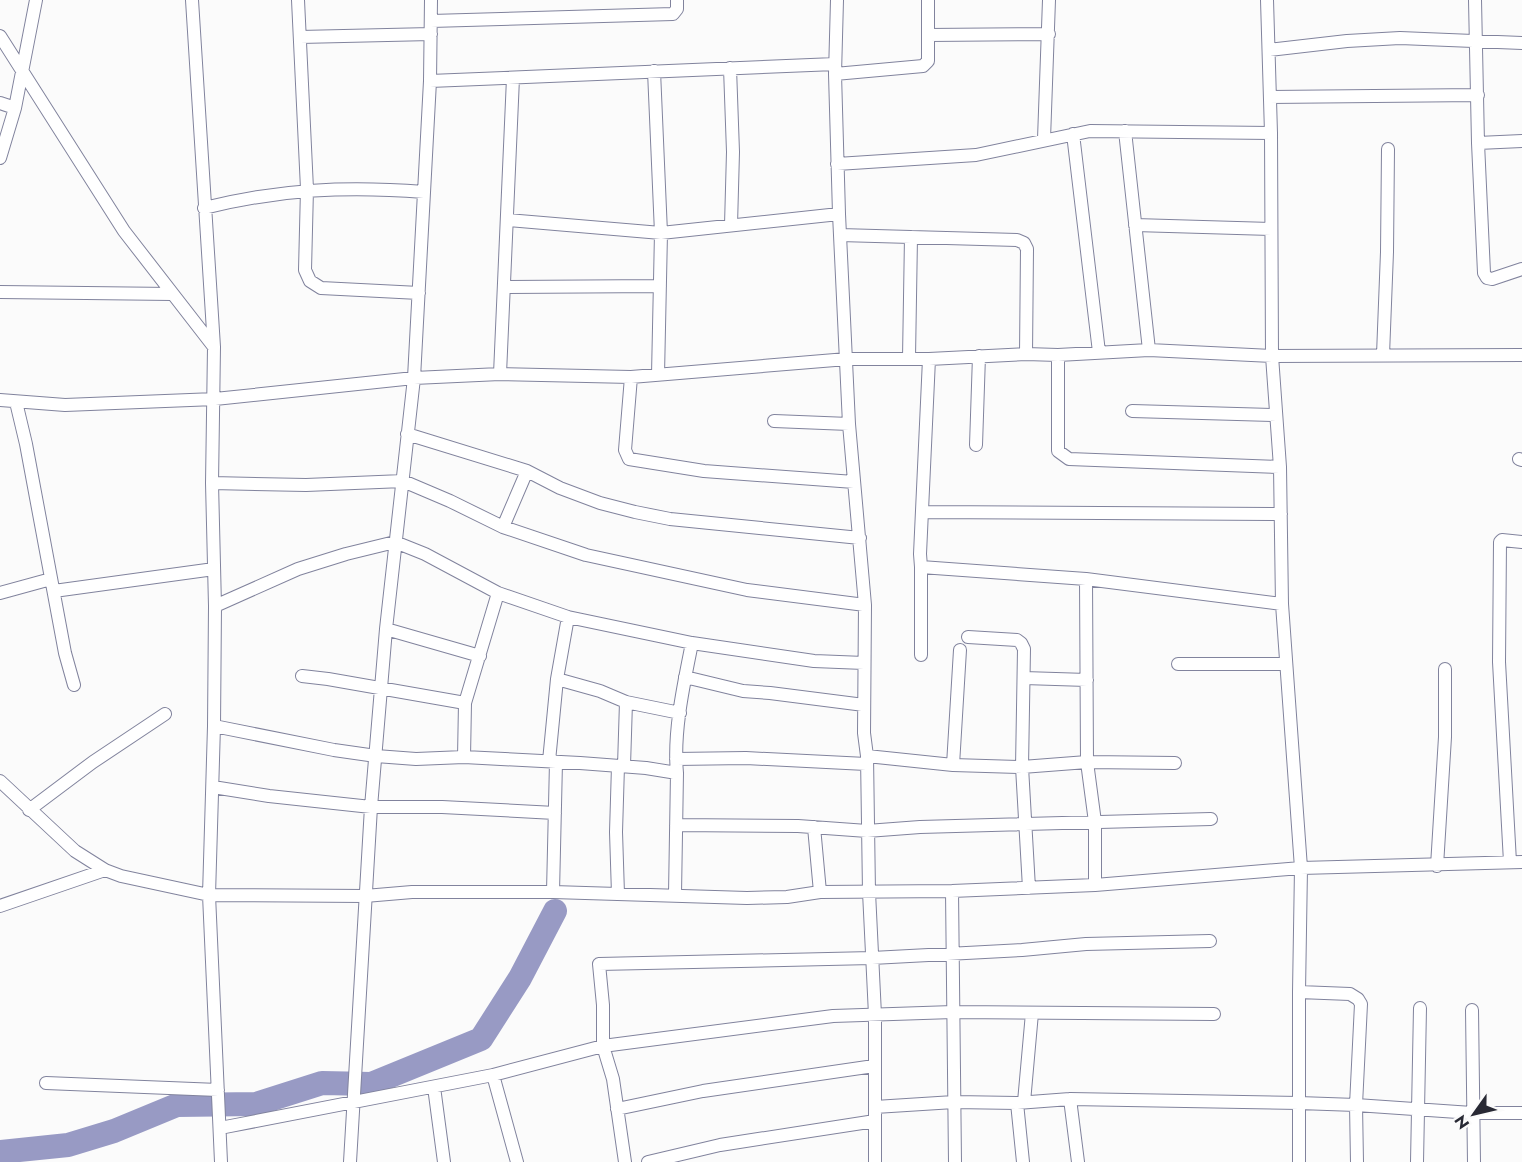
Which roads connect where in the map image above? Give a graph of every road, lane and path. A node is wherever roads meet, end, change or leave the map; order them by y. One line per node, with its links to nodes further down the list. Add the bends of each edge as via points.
1 (36, 0): 23 (street)
2 (192, 0): 41 (street)
3 (297, 0): 16 (street)
4 (431, 0): 11 (street)
5 (677, 0): 11 (street, via 673,14)
6 (837, 0): 21 (street)
7 (928, 0): 14 (street)
8 (1049, 0): 13 (street)
9 (1267, 0): 19 (street)
10 (1475, 0): 17 (street)
11 (431, 21): 12 (street)
12 (431, 34): 16 (street); 25 (street)
13 (1049, 34): 14 (street); 33 (street)
14 (928, 35): 21 (street, via 928,61 923,66)
15 (0, 36): 23 (street)
16 (300, 36): 39 (street)
17 (1476, 41): 18 (street); 19 (street, via 1400,38); 26 (street)
18 (1522, 43)
19 (1269, 50): 27 (street)
20 (730, 68): 21 (street); 22 (street); 44 (street)
21 (835, 69): 38 (street)
22 (654, 71): 24 (street); 47 (street)
23 (22, 72): 29 (street); 55 (street, via 124,231)
24 (513, 78): 25 (street); 43 (street)
25 (430, 81): 40 (street)
26 (1478, 95): 27 (street); 35 (street)
27 (1270, 97): 31 (street)
28 (0, 103): 29 (street)
29 (15, 108): 37 (street)
30 (1125, 131): 31 (street); 32 (street); 45 (street)
31 (1271, 133): 46 (street)
32 (1073, 134): 33 (street); 58 (street)
33 (1044, 139): 38 (street, via 976,155)
34 (1522, 141): 35 (street)
35 (1478, 143): 50 (street, via 1484,273 1492,279)
36 (1388, 149): 61 (street)
37 (0, 158)
38 (837, 164): 42 (street)
39 (307, 189): 40 (street); 41 (street, via 246,197); 54 (street, via 304,270 310,281 321,288)
40 (424, 192): 54 (street)
41 (204, 208): 56 (street)
42 (839, 214): 44 (street); 48 (street)
43 (507, 220): 47 (street); 52 (street)
44 (731, 225): 47 (street)
45 (1135, 225): 46 (street); 57 (street)
46 (1271, 230): 64 (street)
47 (661, 233): 51 (street)
48 (840, 235): 49 (street); 67 (street)
49 (911, 237): 59 (street, via 1024,243); 65 (street)
50 (1522, 269)
51 (660, 286): 52 (street); 69 (street)
52 (504, 287): 68 (street)
53 (0, 292): 55 (street)
54 (419, 293): 71 (street)
55 (172, 294): 56 (street)
56 (214, 347): 72 (street)
57 (1149, 350): 58 (street); 64 (street)
58 (1099, 352): 60 (street)
59 (1026, 354): 60 (street); 63 (street)
60 (1058, 355): 81 (street, via 1058,451 1069,459)
61 (1383, 355): 62 (street); 64 (street)
62 (1522, 355)
63 (979, 356): 66 (street); 80 (street)
64 (1272, 356): 76 (street)
65 (909, 358): 66 (street); 67 (street)
66 (929, 359): 86 (street)
67 (847, 360): 69 (street); 78 (street)
68 (500, 374): 70 (street); 71 (street)
69 (658, 375): 70 (street)
70 (631, 377): 84 (street, via 625,450 629,459 704,471)
71 (414, 378): 72 (street); 79 (street)
72 (215, 399): 74 (street, via 65,405); 85 (street)
73 (0, 400): 74 (street)
74 (16, 402): 95 (street)
75 (1131, 411): 76 (street)
76 (1276, 415): 81 (street)
77 (774, 421): 78 (street)
78 (849, 424): 84 (street)
79 (407, 434): 82 (street); 83 (street)
80 (976, 445)
81 (1280, 467): 87 (street)
82 (527, 471): 88 (street); 89 (street, via 600,504 670,519)
83 (403, 481): 85 (street); 88 (street); 90 (street)
84 (854, 482): 89 (street)
85 (212, 483): 93 (street)
86 (922, 512): 87 (street); 92 (street)
87 (1281, 514): 98 (street)
88 (503, 527): 99 (street, via 586,555 735,588)
89 (860, 538): 99 (street)
90 (395, 542): 97 (street); 100 (street, via 298,569); 102 (street)
91 (1522, 542): 147 (street, via 1500,542 1500,662)
92 (921, 567): 94 (street); 106 (street)
93 (214, 569): 95 (street); 100 (street)
94 (1086, 579): 98 (street); 116 (street)
95 (52, 585): 96 (street); 117 (street)
96 (0, 593)
97 (498, 593): 101 (street); 107 (street)
98 (1282, 604): 110 (street)
99 (865, 605): 108 (street)
100 (215, 606): 124 (street)
101 (568, 617): 104 (street); 115 (street)
102 (386, 629): 107 (street); 118 (street)
103 (968, 637): 114 (street, via 1017,640 1024,649)
104 (692, 643): 108 (street, via 814,661); 113 (street)
105 (960, 650): 132 (street)
106 (921, 655)
107 (480, 656): 120 (street)
108 (864, 663): 121 (street)
109 (1178, 664): 110 (street)
110 (1286, 664): 149 (street)
111 (1445, 669): 148 (street)
112 (302, 676): 118 (street)
113 (685, 677): 121 (street, via 743,691); 122 (street)
114 (1024, 678): 116 (street); 134 (street)
115 (557, 680): 119 (street); 129 (street)
116 (1087, 680): 130 (street)
117 (74, 685)
118 (381, 688): 120 (street); 125 (street)
119 (626, 702): 122 (street); 133 (street)
120 (465, 703): 126 (street)
121 (864, 705): 128 (street)
122 (680, 713): 127 (street)
123 (165, 714): 139 (street)
124 (214, 726): 125 (street); 137 (street)
125 (376, 756): 126 (street); 138 (street)
126 (464, 757): 129 (street)
127 (676, 759): 128 (street); 135 (street)
128 (866, 760): 132 (street); 146 (street)
129 (552, 761): 133 (street); 140 (street)
130 (1087, 762): 131 (street); 134 (street); 142 (street)
131 (1175, 763)
132 (953, 765): 134 (street)
133 (621, 766): 135 (street); 157 (street, via 616,832)
134 (1022, 767): 144 (street)
135 (677, 773): 143 (street)
136 (0, 781): 139 (street)
137 (213, 787): 138 (street); 159 (street)
138 (371, 807): 140 (street); 160 (street)
139 (29, 810): 150 (street, via 75,851)
140 (555, 813): 154 (street)
141 (1211, 819): 142 (street)
142 (1095, 822): 144 (street); 151 (street)
143 (676, 825): 145 (street); 158 (street)
144 (1027, 825): 146 (street); 152 (street)
145 (814, 828): 146 (street); 155 (street)
146 (867, 831): 156 (street)
147 (1516, 862): 148 (street)
148 (1437, 866): 149 (street)
149 (1301, 868): 151 (street); 165 (street)
150 (105, 870): 159 (street); 161 (street)
151 (1095, 885): 152 (street)
152 (1029, 888): 153 (street)
153 (952, 891): 156 (street); 163 (street)
154 (553, 892): 157 (street); 160 (street)
155 (820, 892): 156 (street); 158 (street, via 747,898)
156 (869, 892): 164 (street)
157 (618, 894): 158 (street)
158 (675, 894)
159 (209, 895): 160 (street); 177 (street)
160 (365, 896): 179 (street)
161 (0, 906)
162 (1210, 941): 163 (street)
163 (954, 953): 164 (street); 168 (street)
164 (872, 958): 171 (street); 172 (street, via 599,964)
165 (1299, 993): 182 (street); 183 (street, via 1350,994 1358,999)
166 (1420, 1008): 186 (street)
167 (1472, 1010): 187 (street)
168 (953, 1012): 169 (street); 171 (street); 180 (street)
169 (1032, 1013): 170 (street); 181 (street)
170 (1214, 1014)
171 (875, 1015): 172 (street, via 833,1016); 173 (street)
172 (603, 1046): 174 (street); 185 (street)
173 (874, 1066): 184 (street); 185 (street, via 702,1091)
174 (493, 1075): 176 (street); 194 (street)
175 (46, 1083): 177 (street)
176 (434, 1087): 179 (street); 193 (street)
177 (218, 1090): 190 (street)
178 (1070, 1099): 181 (street); 182 (street); 200 (street)
179 (352, 1102): 190 (street); 192 (street)
180 (954, 1102): 181 (street); 184 (street); 198 (street)
181 (1021, 1102): 199 (street)
182 (1299, 1103): 183 (street); 201 (street)
183 (1356, 1105): 186 (street); 202 (street)
184 (875, 1107): 189 (street)
185 (617, 1109): 195 (street)
186 (1418, 1109): 187 (street); 203 (street)
187 (1472, 1113): 188 (street); 204 (street)
188 (1522, 1113)
189 (875, 1120): 196 (street, via 720,1145); 197 (street)
190 (219, 1128): 191 (street)
191 (221, 1162)
192 (350, 1162)
193 (444, 1162)
194 (517, 1162)
195 (625, 1162)
196 (648, 1162)
197 (875, 1162)
198 (955, 1162)
199 (1023, 1162)
200 (1078, 1162)
201 (1299, 1162)
202 (1357, 1162)
203 (1417, 1162)
204 (1474, 1162)

